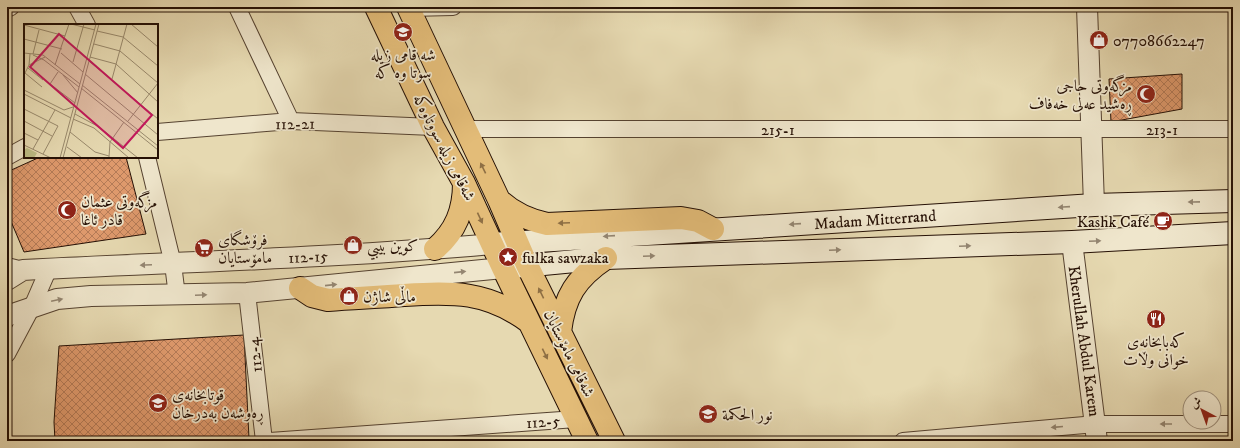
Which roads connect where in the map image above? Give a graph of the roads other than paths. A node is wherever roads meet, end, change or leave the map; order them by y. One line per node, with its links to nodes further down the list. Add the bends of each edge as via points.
1 (11, 7): 8 (street)
2 (78, 7): 9 (street)
3 (237, 7): 10 (street)
4 (376, 7): 11 (main road, شەقامی زیلە سووتاوەکە)
5 (453, 7): 7 (street)
6 (1088, 7): 13 (street)
7 (408, 8): 12 (main road, شەقامی زیلە سووتاوەکە)
8 (7, 9)
9 (86, 24)
10 (291, 122): 11 (street, 112-21); 15 (street, 112-21)
11 (434, 127): 19 (main road, شەقامی زیلە سووتاوەکە)
12 (464, 129): 13 (street, 215-1); 20 (main road, شەقامی زیلە سووتاوەکە, one-way to 12)
13 (1092, 129): 14 (street, 213-1); 22 (street)
14 (1233, 129)
15 (158, 132)
16 (24, 148): 17 (street)
17 (7, 157)
18 (147, 158): 30 (street)
19 (464, 183): 27 (main road, شەقامی زیلە سووتاوەکە, one-way to 27); 28 (main road, via 462,208 458,220 445,241)
20 (499, 200): 23 (main road, one-way to 20, via 698,221 681,218 547,224 516,214); 25 (main road, شەقامی زیلە سووتاوەکە)
21 (1233, 201): 22 (main road, Madam Mitterrand, one-way to 22)
22 (1094, 205): 23 (main road, Madam Mitterrand, one-way to 23)
23 (713, 229): 25 (main road, Madam Mitterrand, one-way to 25)
24 (1233, 233): 26 (main road, Madam Mitterrand, one-way to 24)
25 (516, 242): 27 (main road, Madam Mitterrand); 31 (main road, شەقامی زیلە سووتاوەکە)
26 (1072, 242): 29 (main road, Madam Mitterrand, one-way to 26); 45 (street, Kherullah Abdul Karem)
27 (492, 244): 28 (street, 112-15); 33 (main road, شەقامی زیلە سووتاوەکە)
28 (435, 249): 30 (street, 112-15)
29 (606, 258): 31 (main road, Madam Mitterrand); 41 (main road, via 586,272 568,297 562,314)
30 (173, 264): 32 (street, 112-15, one-way to 32); 37 (street)
31 (527, 265): 33 (main road, Madam Mitterrand); 41 (main road, شەقامی مامۆستایان, one-way to 31)
32 (49, 268): 34 (street, 112-15); 38 (street)
33 (503, 268): 35 (street, one-way to 33); 40 (main road, شەقامی مامۆستایان)
34 (12, 272)
35 (300, 288): 36 (street); 40 (main road, via 312,296 328,300 461,293 502,305)
36 (246, 293): 37 (street, one-way to 36); 46 (street, 112-4)
37 (177, 296): 38 (street, one-way to 37, via 57,299 90,296)
38 (32, 307): 39 (street); 42 (street)
39 (7, 316)
40 (530, 323): 43 (main road, شەقامی مامۆستایان, one-way to 43)
41 (560, 332): 49 (main road, شەقامی مامۆستایان)
42 (7, 354)
43 (576, 418): 47 (street, 112-5); 48 (main road, شەقامی مامۆستایان)
44 (1233, 424): 45 (street, one-way to 45)
45 (1096, 432): 50 (street, one-way to 50)
46 (264, 441)
47 (270, 441)
48 (586, 441)
49 (614, 441)
50 (903, 441)

